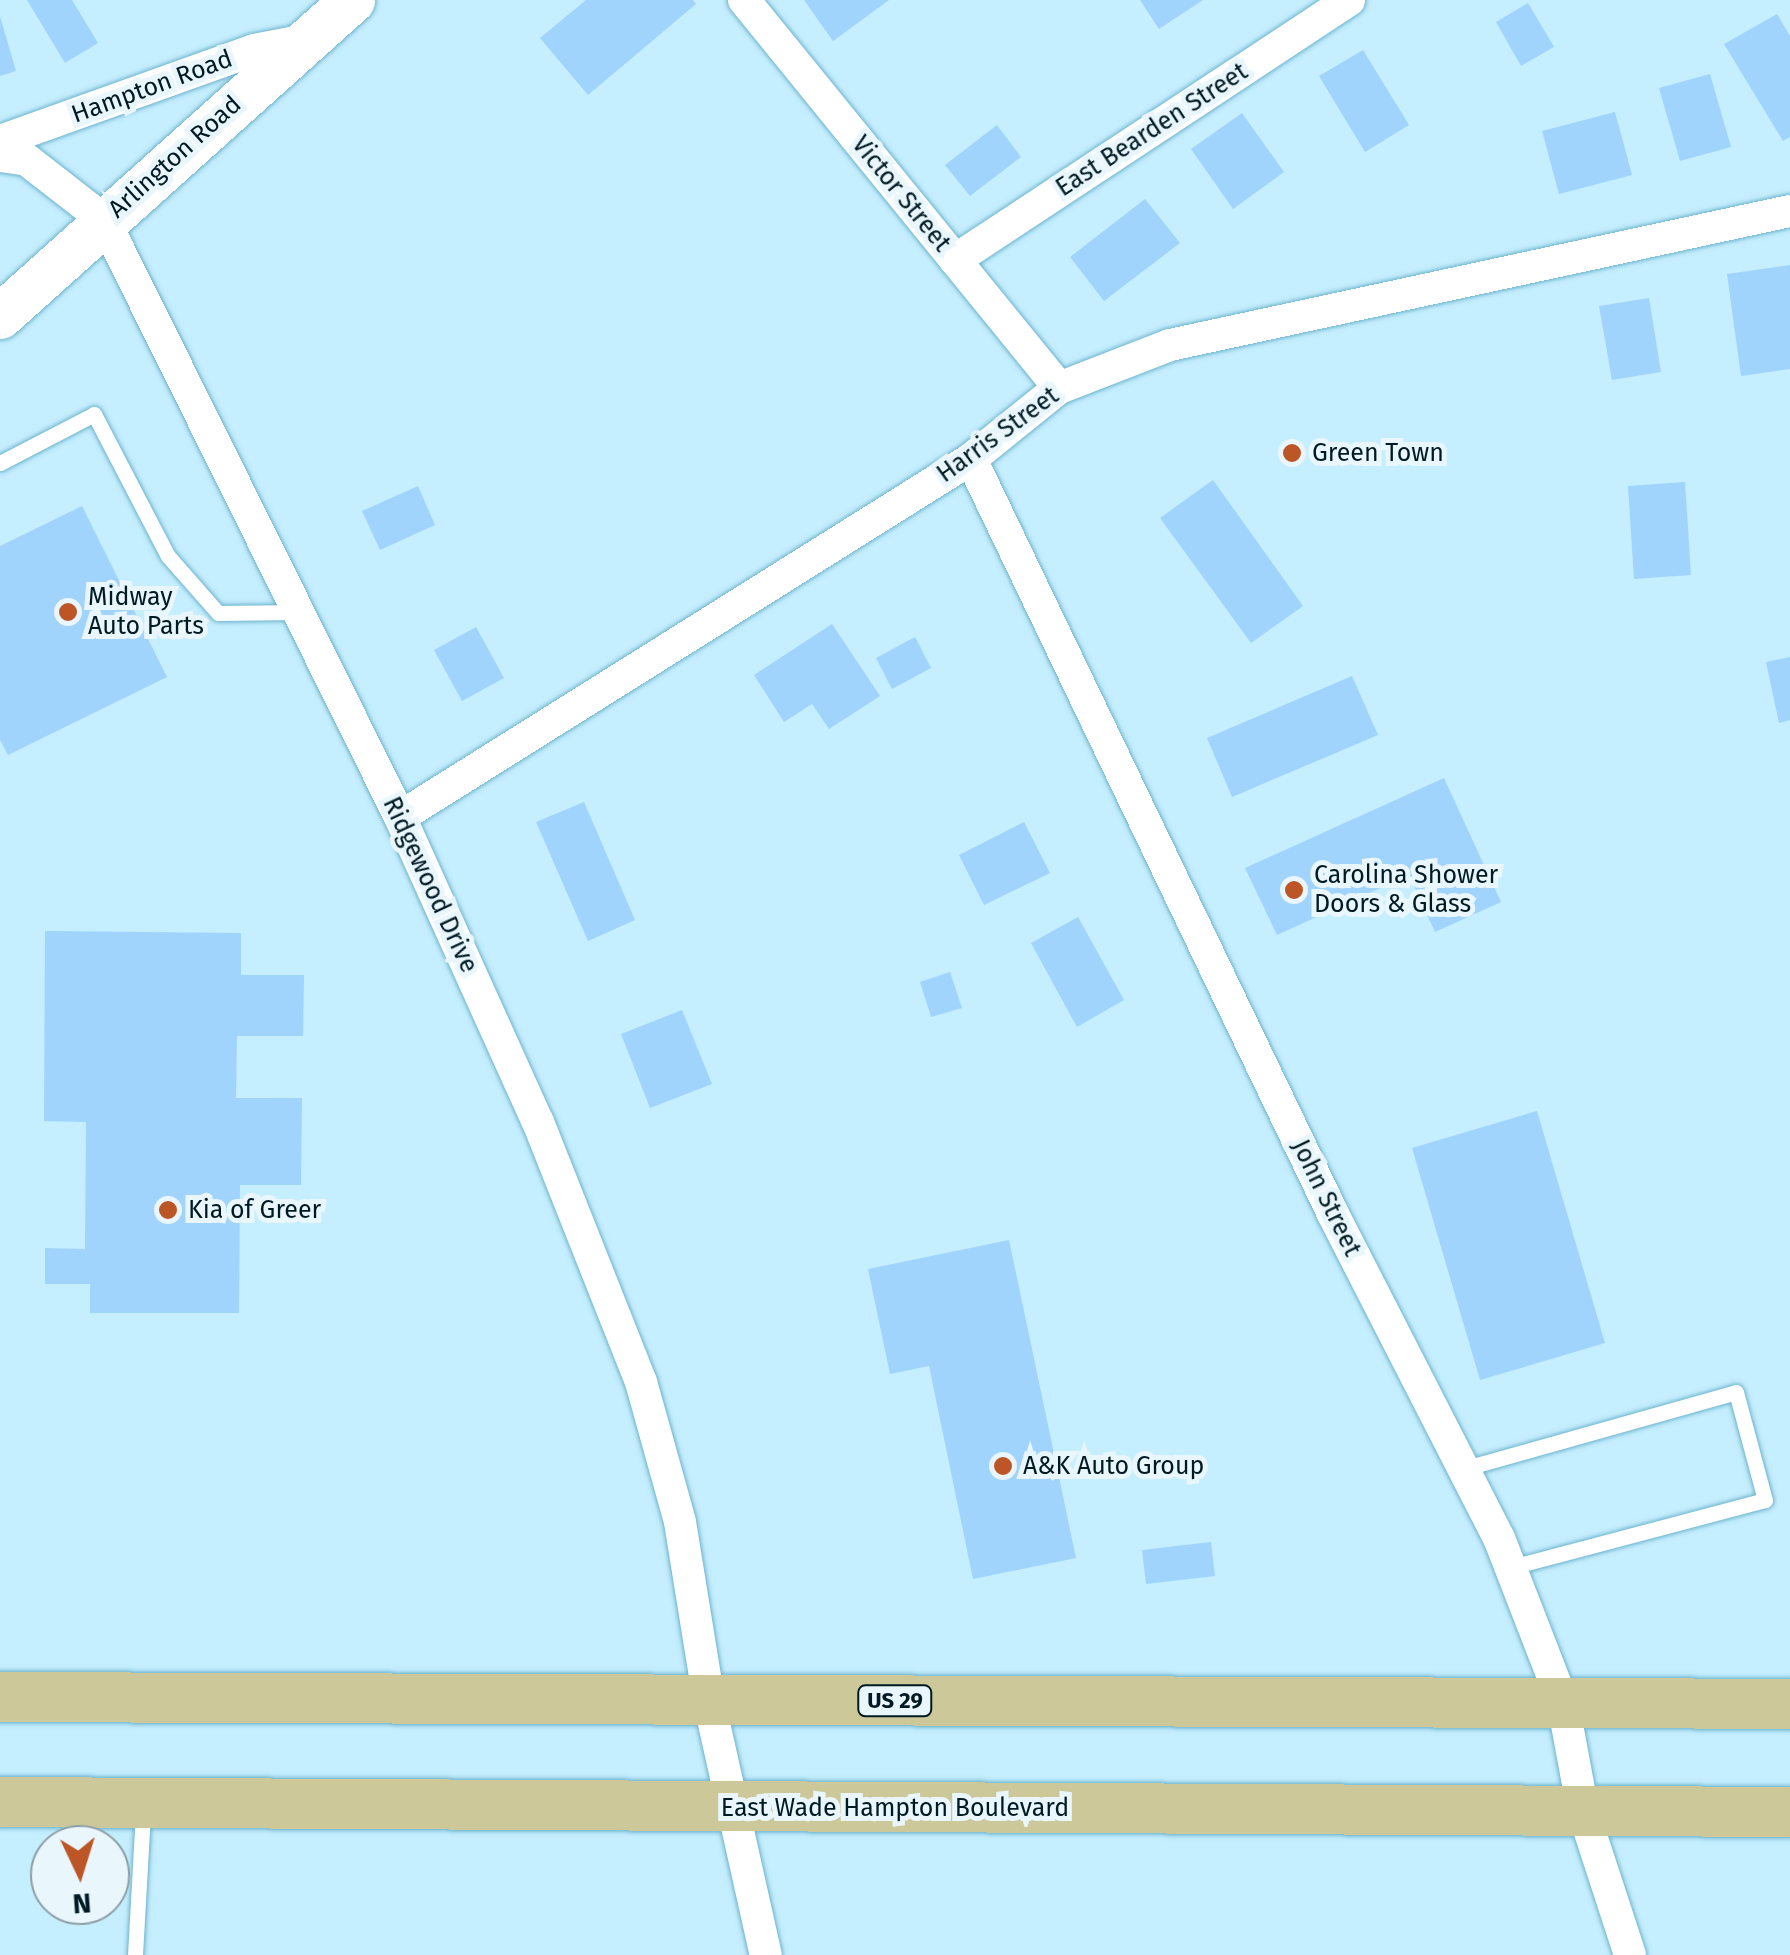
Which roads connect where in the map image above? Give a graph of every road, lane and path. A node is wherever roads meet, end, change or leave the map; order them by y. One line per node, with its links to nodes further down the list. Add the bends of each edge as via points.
1 (352, 0): 4 (main road, Arlington Road)
2 (744, 0): 9 (street, Victor Street)
3 (1349, 0): 9 (street, East Bearden Street)
4 (306, 40): 5 (street, Hampton Road, via 254,50); 8 (main road, Arlington Road)
5 (0, 141)
6 (0, 156): 8 (street, Ridgewood Drive, via 27,160)
7 (1790, 211): 11 (street, Harris Street, via 1170,344)
8 (104, 220): 10 (main road, Arlington Road); 14 (street, Ridgewood Drive)
9 (955, 260): 11 (street, Victor Street)
10 (0, 316)
11 (1059, 388): 12 (street, Harris Street)
12 (972, 459): 15 (street, Harris Street); 16 (street, John Street, via 1334,1214)
13 (0, 463): 14 (lane, via 94,414 168,556 218,613)
14 (299, 612): 15 (street, Ridgewood Drive)
15 (400, 817): 19 (street, Ridgewood Drive, via 546,1140 642,1382 680,1522)
16 (1466, 1468): 17 (street, John Street); 17 (lane, via 1736,1392 1765,1500)
17 (1511, 1567): 20 (street, John Street)
18 (0, 1698): 19 (main road, US 29)
19 (709, 1701): 20 (main road, US 29); 24 (street, Ridgewood Drive)
20 (1563, 1703): 21 (main road, US 29); 25 (street, John Street)
21 (1790, 1704)
22 (0, 1802): 23 (main road, East Wade Hampton Boulevard)
23 (143, 1803): 24 (main road, East Wade Hampton Boulevard); 27 (lane)
24 (734, 1808): 25 (main road, East Wade Hampton Boulevard); 28 (street, Ridgewood Drive)
25 (1583, 1811): 26 (main road, East Wade Hampton Boulevard); 29 (street, John Street)
26 (1790, 1812)
27 (135, 1955)
28 (766, 1955)
29 (1630, 1955)

